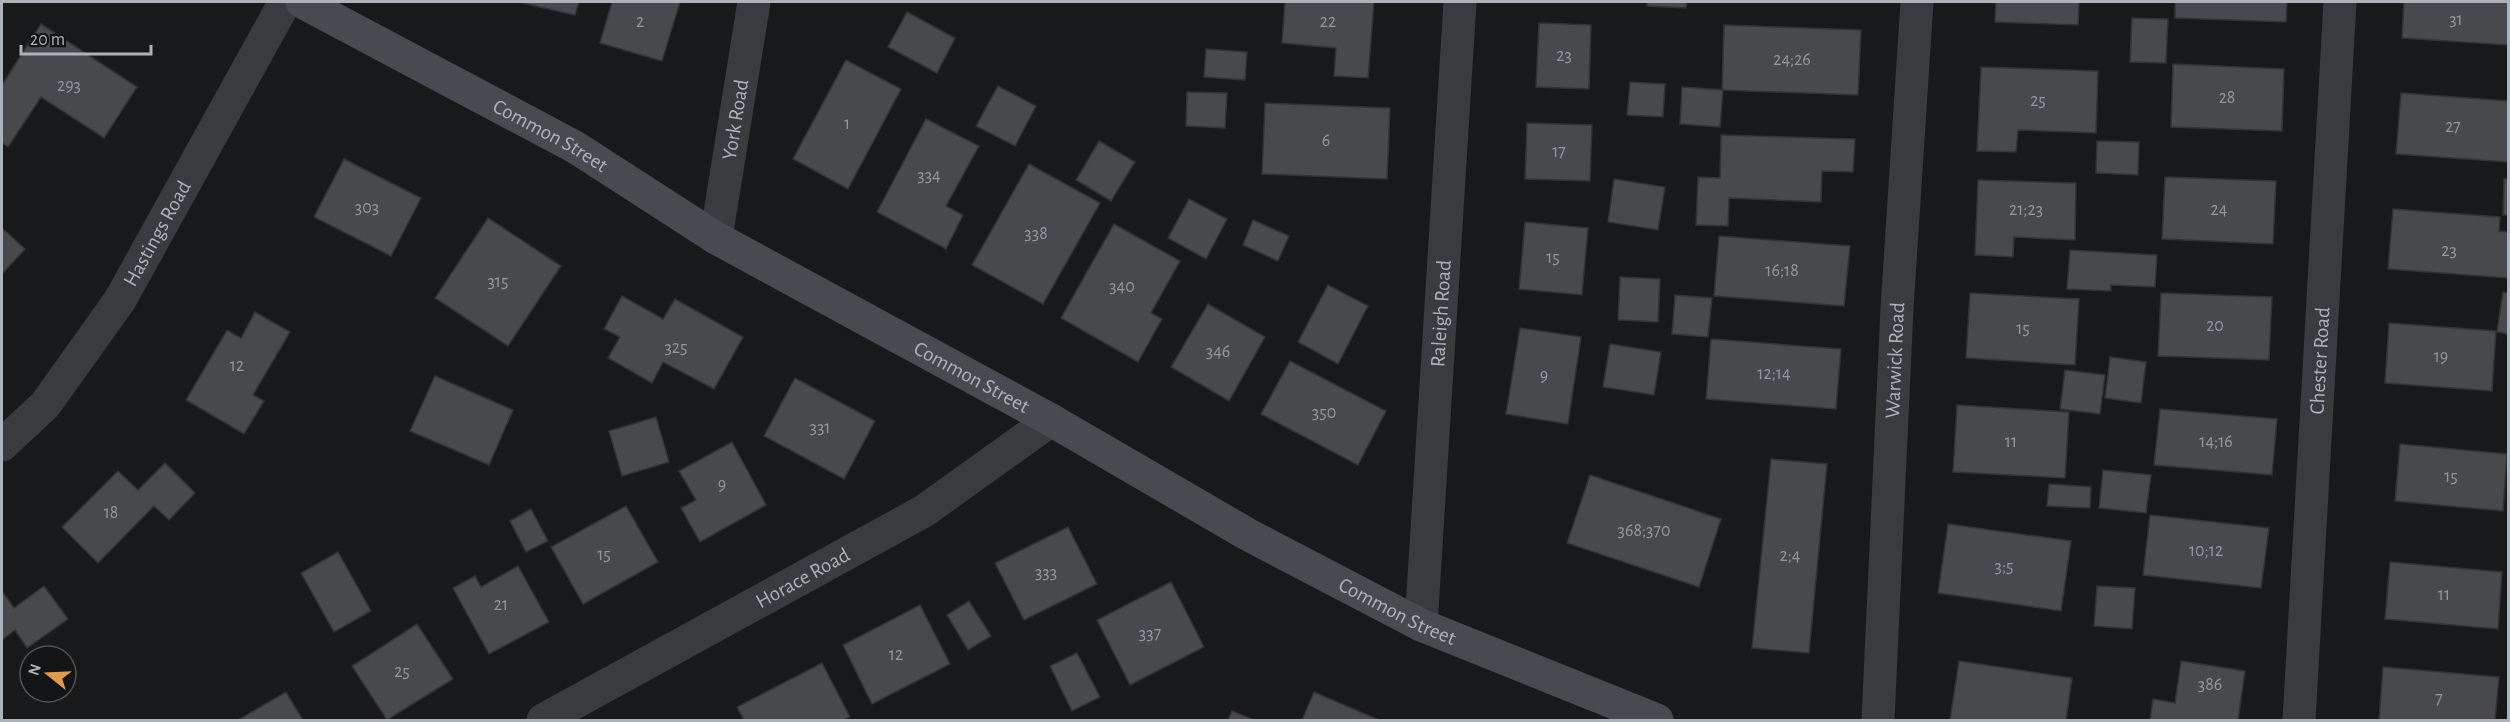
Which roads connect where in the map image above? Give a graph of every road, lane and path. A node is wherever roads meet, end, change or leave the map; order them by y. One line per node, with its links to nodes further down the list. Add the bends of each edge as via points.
1 (285, 2): 9 (street, Hastings Road, via 120,300 45,405)
2 (302, 2): 7 (main road, Common Street, via 575,147)
3 (754, 2): 7 (street, York Road)
4 (1460, 2): 10 (street, Raleigh Road)
5 (1917, 2): 13 (street, Warwick Road, via 1897,308)
6 (2340, 2): 14 (street, Chester Road)
7 (716, 238): 8 (main road, Common Street)
8 (1051, 420): 10 (main road, Common Street, via 1247,534); 11 (street, Horace Road, via 924,511)
9 (2, 445)
10 (1421, 625): 12 (main road, Common Street)
11 (543, 720)
12 (1657, 720)
13 (1878, 720)
14 (2299, 720)

